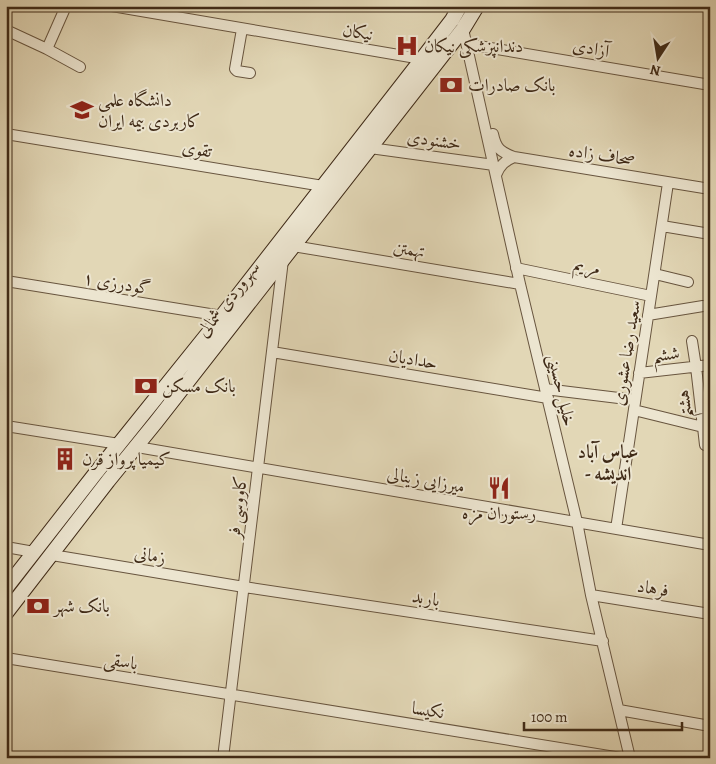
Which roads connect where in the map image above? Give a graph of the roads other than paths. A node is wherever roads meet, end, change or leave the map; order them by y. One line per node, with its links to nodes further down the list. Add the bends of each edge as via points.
1 (66, 6): 8 (street)
2 (112, 6): 5 (street, نیکان)
3 (460, 6): 9 (main road, سهروردی شمالی)
4 (477, 6): 7 (main road, سهروردی شمالی)
5 (242, 29): 9 (street, نیکان); 11 (street, via 235,68)
6 (6, 30): 8 (street)
7 (468, 38): 12 (street, آزادی); 14 (main road, سهروردی شمالی); 15 (street, via 495,143); 16 (street, خلیل حسینی)
8 (46, 49): 10 (street)
9 (422, 59): 18 (main road, سهروردی شمالی)
10 (80, 67)
11 (250, 73)
12 (710, 85)
13 (6, 134): 18 (street, تقوی)
14 (370, 148): 16 (street, خشنودی); 22 (main road, سهروردی شمالی)
15 (514, 158): 16 (street); 17 (street, صحاف زاده)
16 (495, 170): 24 (street, خلیل حسینی)
17 (668, 183): 19 (street, صحاف زاده); 20 (street, سعید رضا عشوری)
18 (323, 186): 32 (main road, سهروردی شمالی)
19 (710, 189)
20 (662, 226): 21 (street); 25 (street, سعید رضا عشوری)
21 (710, 234)
22 (293, 246): 23 (main road, سهروردی شمالی); 28 (street, تهمتن)
23 (283, 259): 34 (street, کاووسی فر); 44 (main road, سهروردی شمالی)
24 (516, 268): 28 (street, خلیل حسینی); 29 (street, مریم)
25 (655, 274): 27 (street); 29 (street, سعید رضا عشوری)
26 (6, 281): 32 (street, گودرزی ۱)
27 (688, 282)
28 (520, 284): 38 (street, خلیل حسینی)
29 (651, 296): 31 (street, سعید رضا عشوری)
30 (704, 306): 31 (street)
31 (648, 315): 37 (street, سعید رضا عشوری)
32 (222, 316): 42 (main road, سهروردی شمالی)
33 (692, 341): 36 (street, هشتم)
34 (272, 352): 38 (street, حدادیان); 45 (street, کاووسی فر)
35 (710, 365): 36 (street, ششم)
36 (696, 367): 37 (street, ششم); 41 (street, هشتم)
37 (639, 373): 39 (street, سعید رضا عشوری)
38 (546, 393): 39 (street, حدادیان); 46 (street, خلیل حسینی)
39 (635, 405): 41 (street, هشتم); 47 (street, سعید رضا عشوری)
40 (6, 426): 42 (street)
41 (703, 427): 43 (street)
42 (119, 444): 44 (main road); 50 (main road, سهروردی شمالی)
43 (705, 445)
44 (136, 447): 45 (street, میرزایی زینالی); 51 (main road, سهروردی شمالی)
45 (258, 468): 46 (street, میرزایی زینالی); 53 (street, کاووسی فر)
46 (577, 522): 47 (street, میرزایی زینالی); 54 (street, خلیل حسینی)
47 (616, 529): 48 (street, میرزایی زینالی)
48 (710, 545)
49 (6, 547): 50 (street)
50 (34, 552): 52 (main road, سهروردی شمالی)
51 (52, 555): 53 (street, زمانی); 55 (main road, سهروردی شمالی)
52 (6, 588)
53 (244, 588): 57 (street, باربد); 59 (street, کاووسی فر)
54 (591, 595): 56 (street, فرهاد); 57 (street, خلیل حسینی)
55 (6, 613)
56 (710, 614)
57 (603, 641): 60 (street, خلیل حسینی)
58 (6, 658): 59 (street, باسقی)
59 (231, 695): 62 (street, کاووسی فر); 63 (street, نکیسا)
60 (619, 710): 61 (street); 64 (street, خلیل حسینی)
61 (710, 726)
62 (223, 758)
63 (621, 758)
64 (630, 758)

